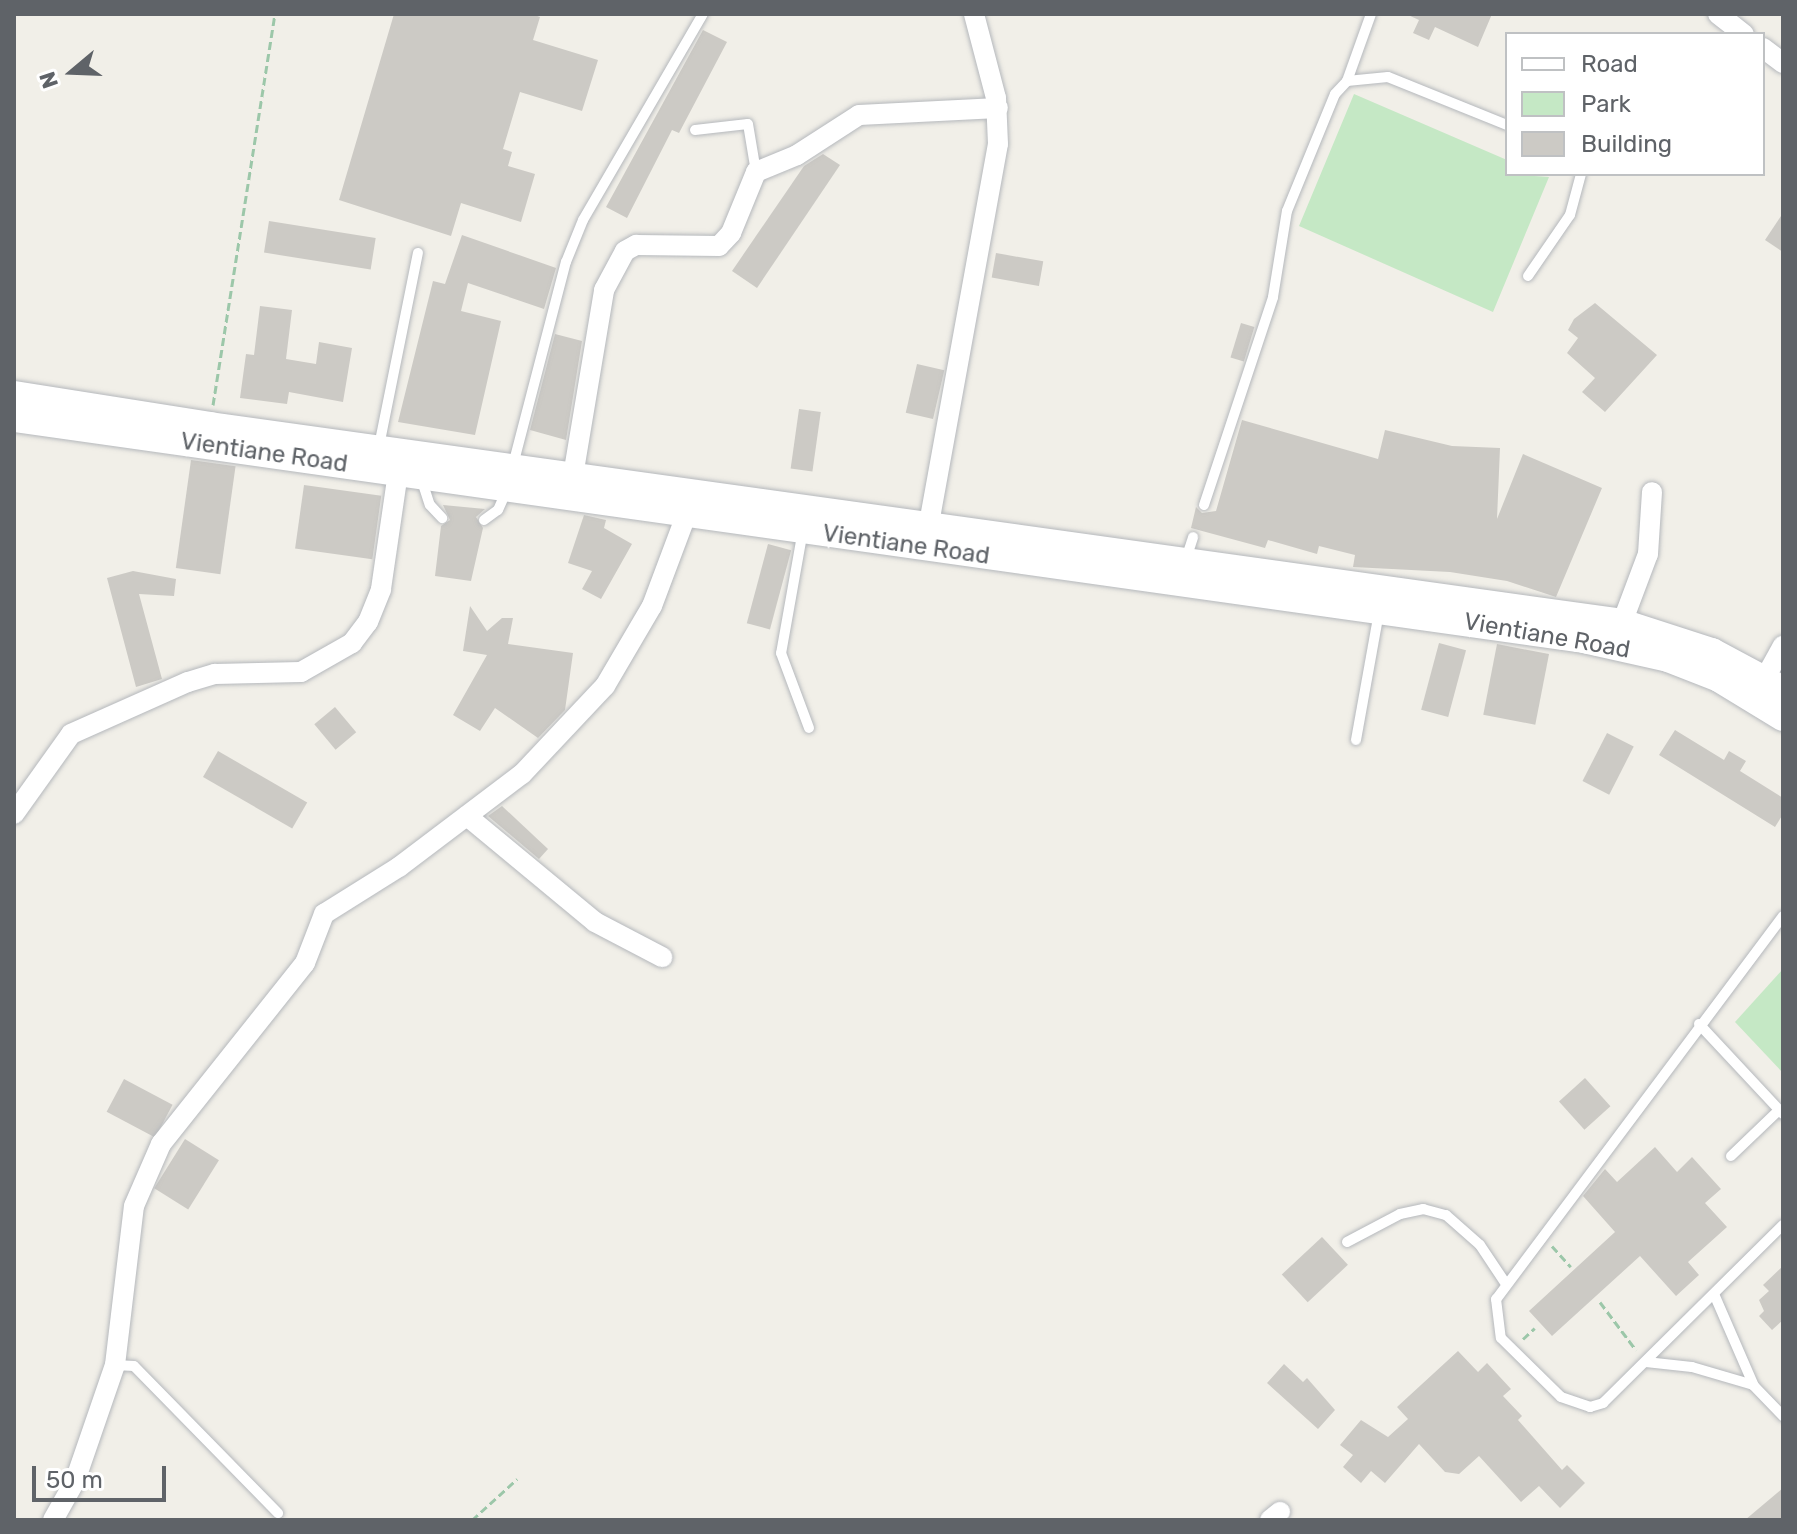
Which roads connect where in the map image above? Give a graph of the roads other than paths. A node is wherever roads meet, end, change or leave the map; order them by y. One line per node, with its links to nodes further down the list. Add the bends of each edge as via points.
1 (703, 14): 21 (lane, via 583,220 566,262)
2 (974, 14): 9 (street)
3 (1371, 14): 8 (lane)
4 (1718, 14): 5 (street)
5 (1741, 32)
6 (1765, 50): 7 (street)
7 (1783, 63)
8 (1347, 81): 10 (lane, via 1388,77); 23 (lane, via 1335,94 1287,211 1273,297)
9 (998, 108): 12 (street, via 859,115 797,155); 28 (street, via 998,144)
10 (1505, 124)
11 (695, 130): 12 (lane, via 748,124)
12 (756, 172): 20 (street, via 726,242 709,248 636,245 615,264 604,290)
13 (1580, 176): 15 (lane, via 1570,215)
14 (418, 253): 18 (lane)
15 (1528, 276)
16 (14, 395): 18 (main road)
17 (14, 418): 19 (main road, Vientiane Road)
18 (379, 448): 21 (main road)
19 (409, 475): 21 (main road, Vientiane Road); 25 (lane); 36 (street, via 381,589 368,622 352,643 301,672 215,674 188,682 71,734)
20 (573, 476): 21 (main road); 28 (main road)
21 (510, 478): 24 (main road, Vientiane Road); 26 (lane, via 498,510)
22 (1652, 492): 30 (street, via 1648,554)
23 (1204, 505)
24 (687, 513): 27 (main road, Vientiane Road); 37 (street, via 652,606 605,686 522,774)
25 (442, 518)
26 (484, 520)
27 (803, 530): 28 (main road, Vientiane Road); 34 (lane, via 781,653)
28 (926, 536): 29 (main road, Vientiane Road); 30 (main road, via 1189,549)
29 (1379, 610): 33 (main road, Vientiane Road, via 1584,639 1668,658 1719,678); 35 (lane)
30 (1622, 623): 32 (main road, via 1712,652)
31 (1783, 646): 32 (street)
32 (1774, 684)
33 (1783, 717)
34 (809, 728)
35 (1356, 740)
36 (14, 814)
37 (467, 816): 39 (street, via 595,922); 48 (street, via 324,914 305,963 161,1144 134,1206)
38 (1783, 916): 40 (lane)
39 (662, 957)
40 (1699, 1024): 41 (lane); 45 (lane)
41 (1781, 1112): 42 (lane)
42 (1731, 1156)
43 (1783, 1225): 46 (lane)
44 (1347, 1242): 45 (lane, via 1400,1214 1423,1209 1446,1215 1480,1245)
45 (1506, 1284): 47 (lane, via 1496,1299 1501,1338 1561,1397 1590,1407 1603,1403)
46 (1714, 1294): 47 (lane); 49 (lane)
47 (1646, 1362): 49 (lane, via 1692,1367)
48 (115, 1365): 51 (lane, via 134,1366); 52 (street, via 75,1481)
49 (1754, 1386): 50 (lane)
50 (1783, 1416)
51 (278, 1513)
52 (53, 1520)

